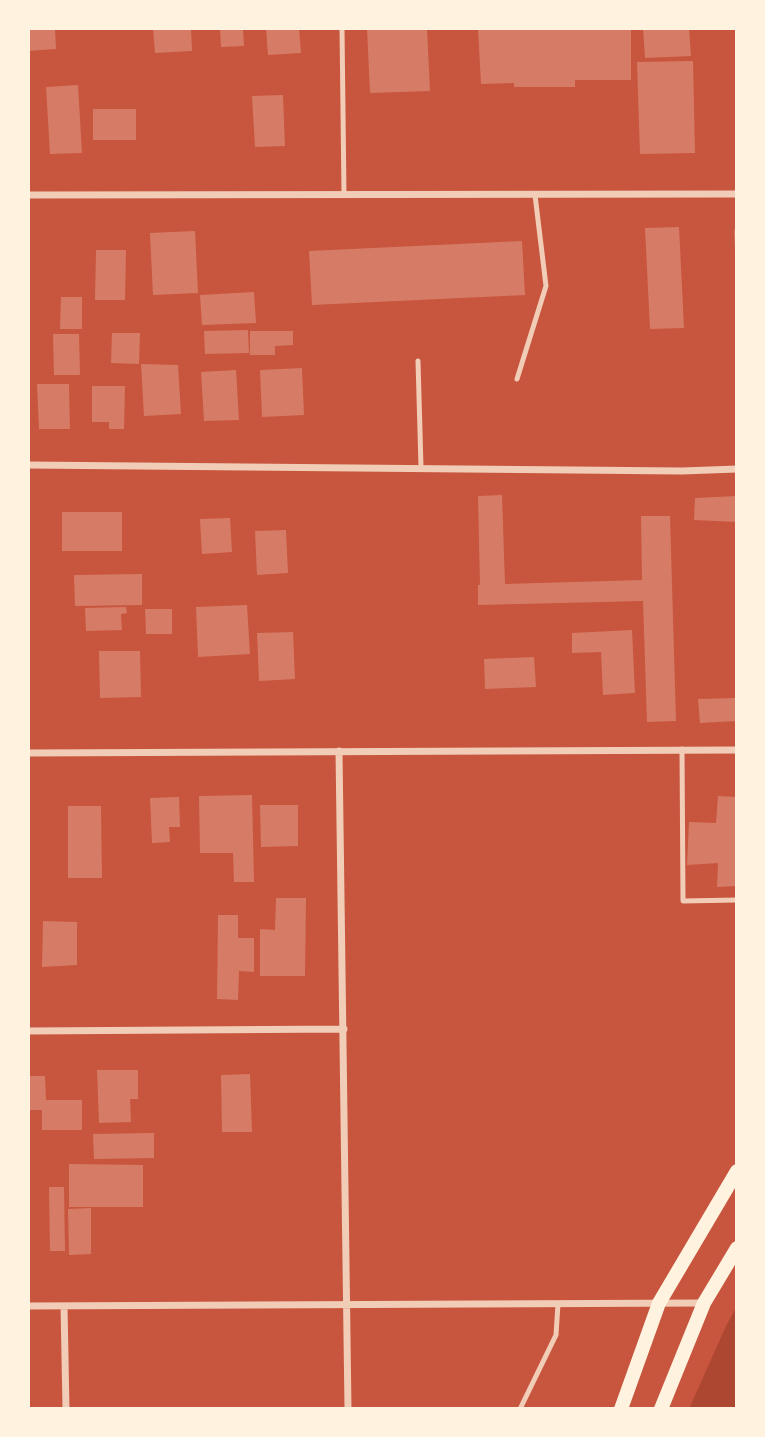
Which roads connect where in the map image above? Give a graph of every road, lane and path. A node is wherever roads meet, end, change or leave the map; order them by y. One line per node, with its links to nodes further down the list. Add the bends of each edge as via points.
1 (342, 28): 4 (lane)
2 (28, 194): 4 (street)
3 (737, 194): 5 (street)
4 (344, 195): 5 (street)
5 (535, 195): 7 (lane, via 546,286)
6 (418, 361): 9 (lane)
7 (517, 379)
8 (28, 465): 9 (street)
9 (421, 467): 10 (street)
10 (737, 469)
11 (682, 750): 12 (street); 13 (street); 15 (lane, via 683,901)
12 (737, 750)
13 (339, 751): 14 (street); 16 (street)
14 (28, 753)
15 (737, 901)
16 (344, 1029): 17 (street); 22 (street)
17 (28, 1031)
18 (737, 1171): 20 (main road)
19 (737, 1248): 21 (main road)
20 (659, 1303): 21 (street); 23 (street); 29 (main road)
21 (704, 1303): 30 (main road)
22 (348, 1304): 23 (street); 25 (street); 27 (street)
23 (558, 1304): 28 (lane, via 556,1335)
24 (28, 1306): 25 (street)
25 (64, 1306): 26 (street)
26 (66, 1409)
27 (348, 1409)
28 (520, 1409)
29 (621, 1409)
30 (661, 1409)

